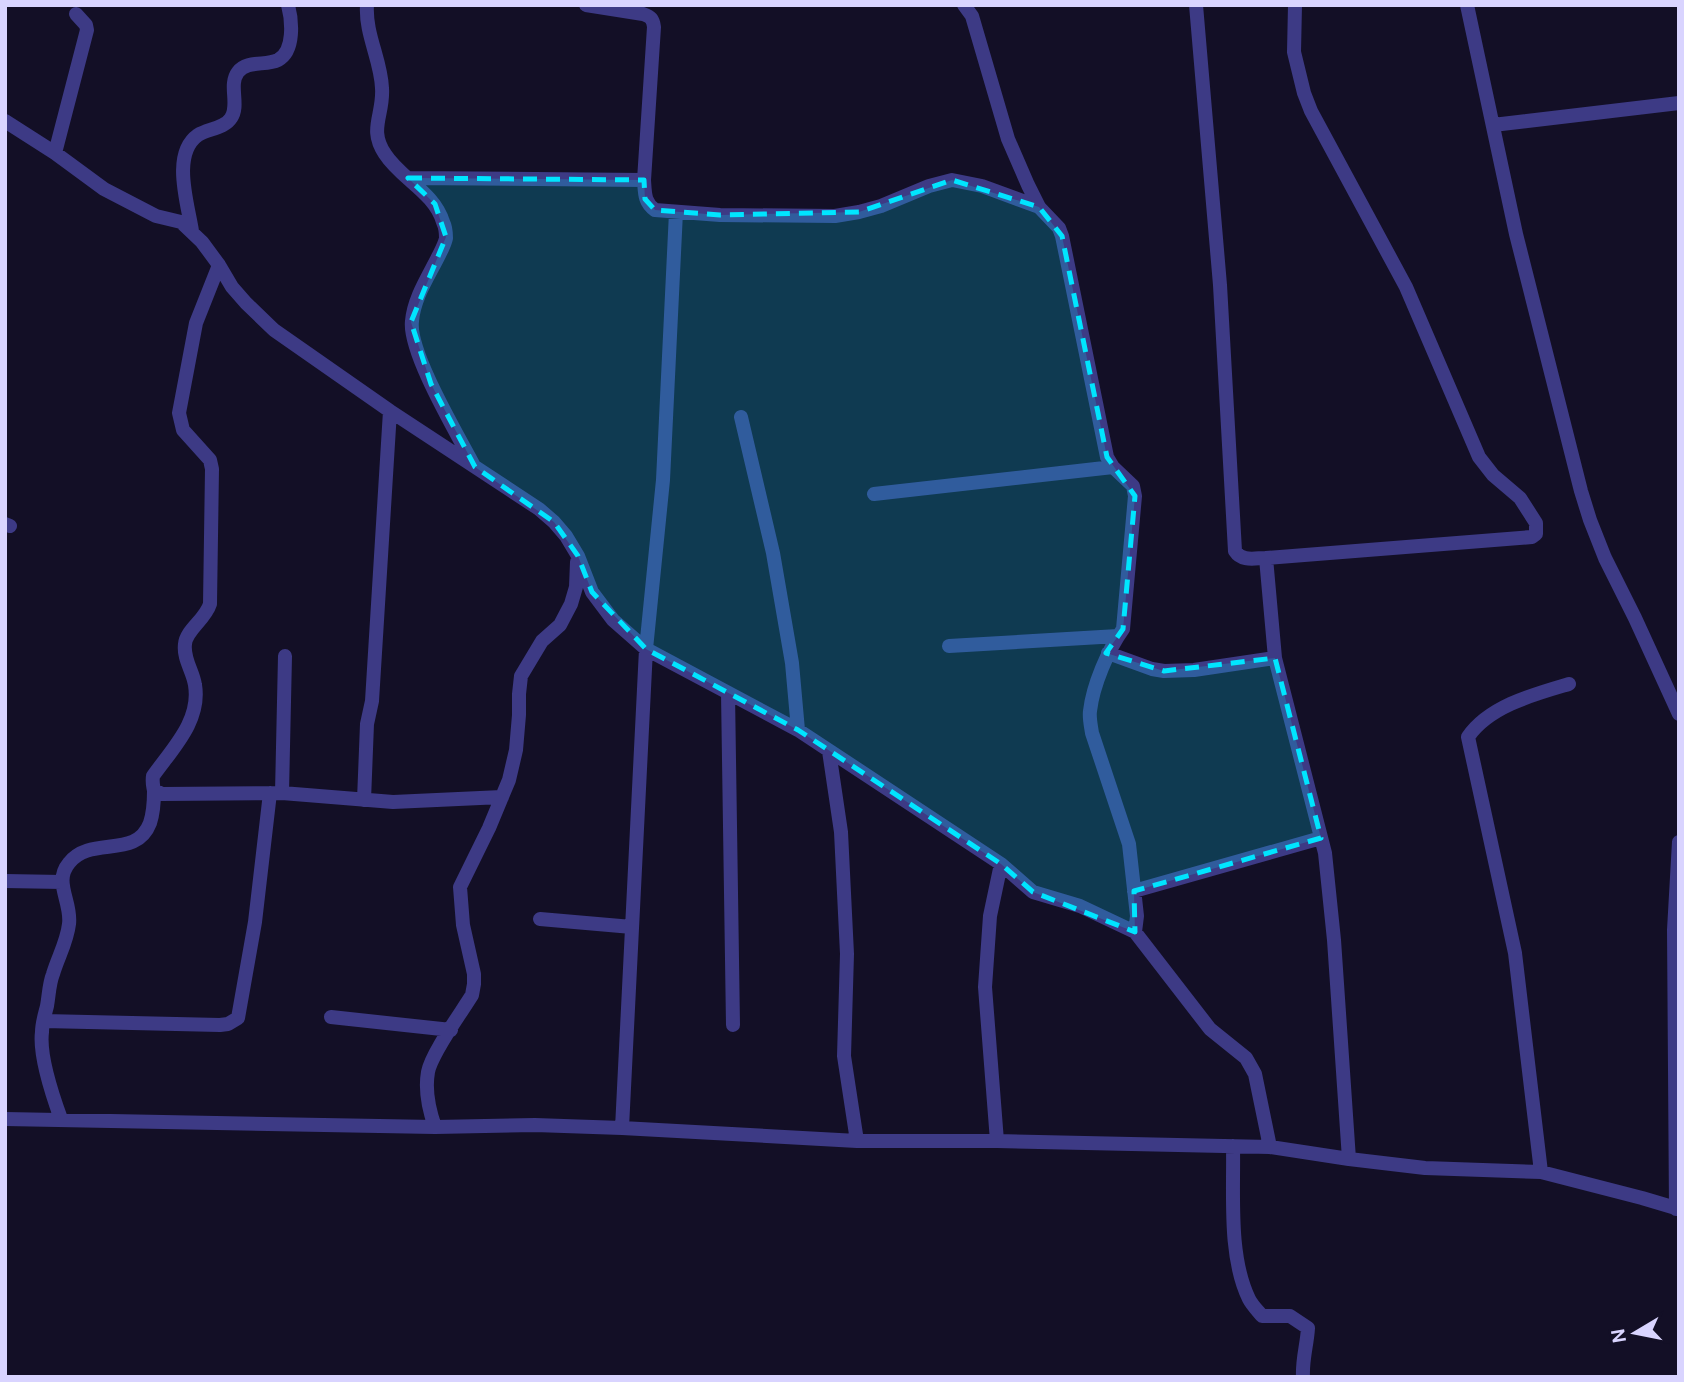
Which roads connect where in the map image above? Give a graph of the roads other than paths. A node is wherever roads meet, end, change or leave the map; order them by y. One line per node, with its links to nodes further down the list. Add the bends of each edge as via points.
1 (288, 5): 17 (street, via 292,27 286,51 278,60 254,64 235,74 232,118 196,137 184,154)
2 (368, 5): 13 (street, via 370,36 382,75 377,141)
3 (586, 5): 14 (street, via 643,14 653,20)
4 (964, 5): 15 (street, via 972,16 1008,139)
5 (1196, 5): 25 (street, via 1220,285 1235,551 1240,557)
6 (1295, 5): 25 (street, via 1294,52 1311,111 1406,287 1479,457 1520,498 1537,529 1532,537 1523,539)
7 (1467, 5): 11 (street)
8 (76, 14): 12 (street, via 87,30)
9 (1679, 103): 11 (street)
10 (5, 121): 12 (street)
11 (1493, 125): 34 (street, via 1590,520)
12 (55, 153): 17 (street, via 104,189)
13 (408, 178): 14 (street); 21 (street, via 435,204 446,237 416,300 411,322 414,342)
14 (644, 180): 16 (street, via 649,206)
15 (1039, 207): 16 (street, via 953,180 881,206 835,216); 22 (street, via 1062,236 1107,457)
16 (676, 212): 28 (street, via 663,480)
17 (192, 231): 18 (street)
18 (219, 265): 19 (street, via 232,287 274,330); 37 (street, via 196,323 178,413 183,430 210,460 212,469 210,604 184,644 195,685 193,717 153,776)
19 (390, 411): 21 (street); 40 (street)
20 (741, 417): 35 (street, via 773,553)
21 (475, 467): 24 (street, via 539,509 566,536)
22 (1113, 467): 23 (street); 26 (street, via 1133,486 1135,496 1123,629)
23 (874, 494)
24 (578, 556): 28 (street, via 592,592 613,620); 39 (street, via 571,604 521,676 516,750)
25 (1266, 558): 31 (street)
26 (1118, 636): 27 (street); 29 (street)
27 (949, 646)
28 (646, 649): 33 (street); 48 (street)
29 (1108, 653): 31 (street, via 1164,671); 46 (street, via 1089,714 1129,844)
30 (285, 656): 38 (street)
31 (1275, 658): 41 (street)
32 (1569, 684): 63 (street, via 1502,708 1474,727 1468,737 1515,953)
33 (728, 693): 35 (street); 52 (street)
34 (1679, 714)
35 (798, 730): 36 (street)
36 (829, 751): 43 (street); 58 (street, via 841,832 847,954 844,1056)
37 (154, 790): 38 (street, via 162,794); 45 (street, via 144,833 135,842 87,850 71,860)
38 (276, 793): 40 (street); 51 (street, via 238,1018 220,1025)
39 (502, 797): 40 (street); 53 (street, via 460,887 474,984)
40 (364, 800)
41 (1321, 838): 46 (street); 62 (street, via 1334,940)
42 (1679, 842): 64 (street, via 1674,930)
43 (1001, 864): 49 (street, via 1033,892 1080,906); 59 (street, via 990,916 985,987)
44 (5, 881): 45 (street)
45 (62, 882): 51 (street, via 69,927 52,976)
46 (1134, 891): 49 (street)
47 (540, 919): 48 (street)
48 (632, 927): 57 (street)
49 (1135, 932): 61 (street, via 1210,1029 1246,1058 1255,1074)
50 (331, 1017): 53 (street)
51 (44, 1021): 55 (street, via 41,1033 47,1073)
52 (733, 1026)
53 (450, 1030): 56 (street, via 428,1070)
54 (5, 1119): 55 (street)
55 (61, 1119): 56 (street)
56 (435, 1126): 57 (street)
57 (622, 1128): 58 (street)
58 (857, 1141): 59 (street)
59 (997, 1141): 60 (street)
60 (1233, 1146): 61 (street); 65 (street, via 1235,1247 1240,1272 1250,1300 1262,1316 1290,1316 1308,1328)
61 (1270, 1147): 62 (street)
62 (1349, 1159): 63 (street, via 1425,1168)
63 (1541, 1172): 64 (street)
64 (1678, 1209)
65 (1303, 1377)

